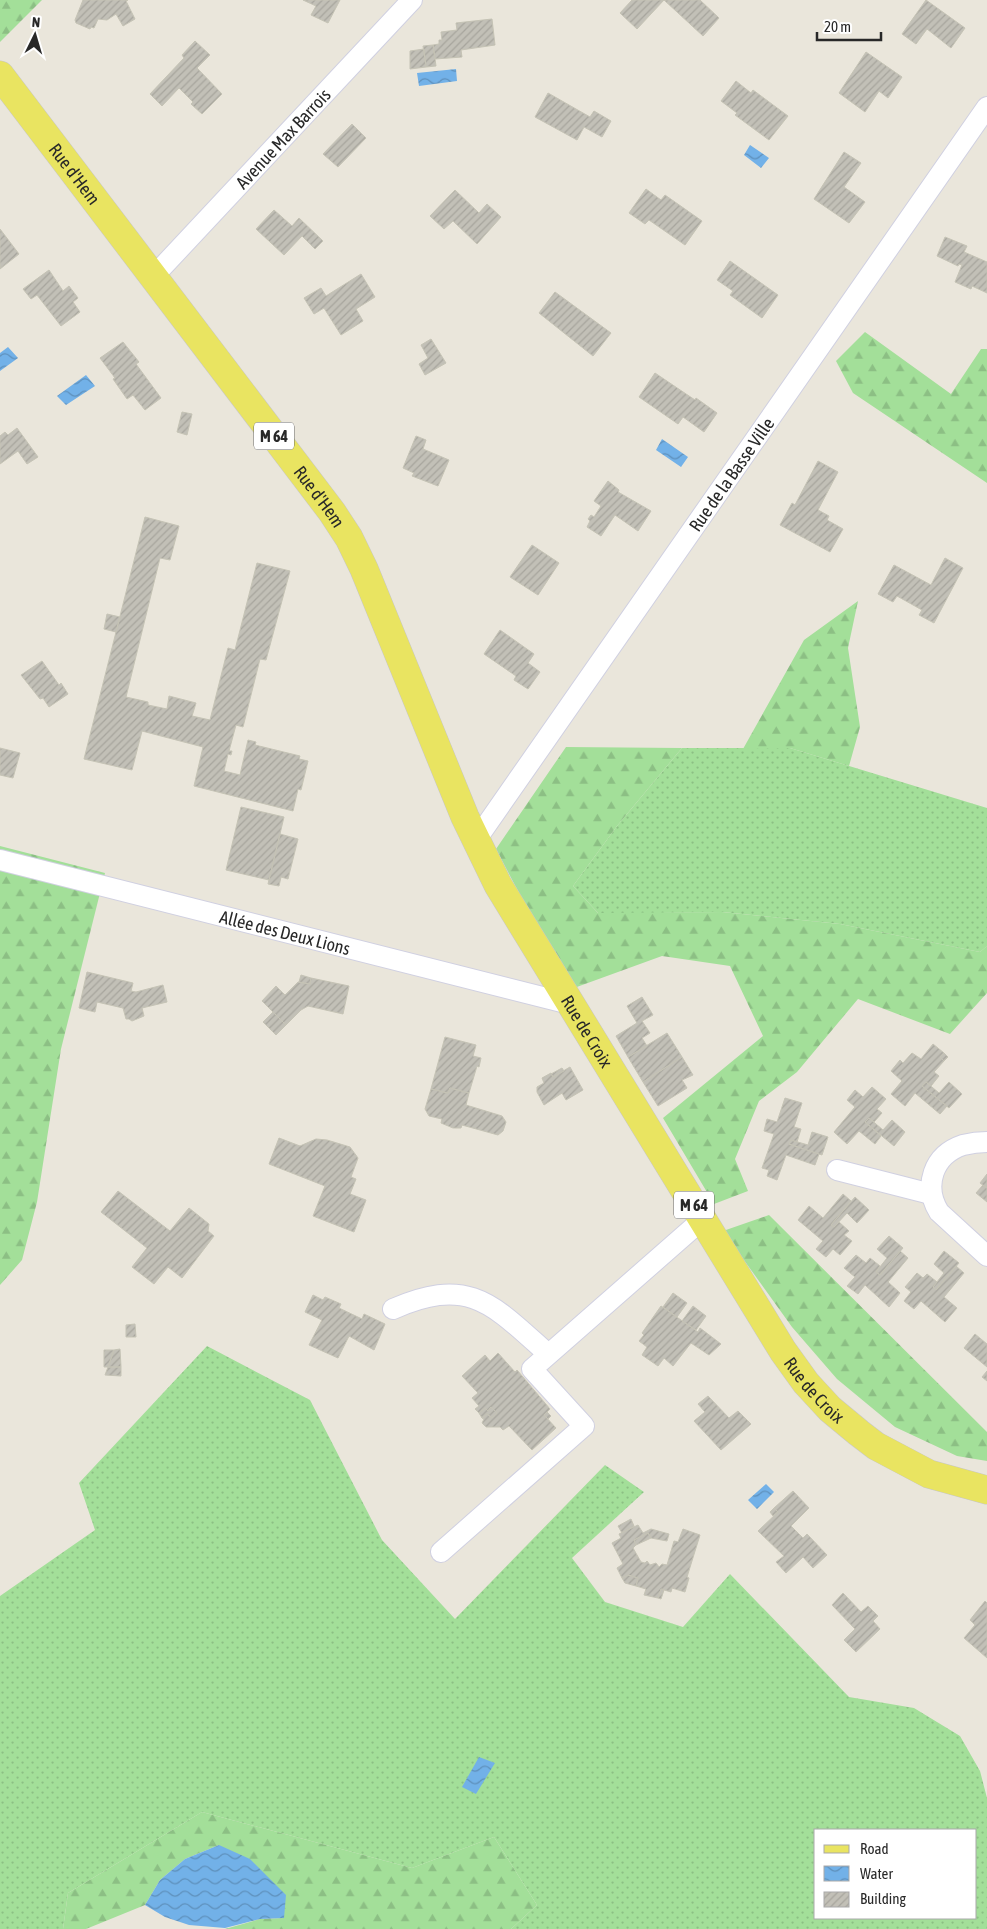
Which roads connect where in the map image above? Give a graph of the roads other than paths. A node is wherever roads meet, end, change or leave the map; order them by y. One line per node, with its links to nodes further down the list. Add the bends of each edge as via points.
1 (412, 0): 4 (street, Avenue Max Barrois)
2 (0, 75): 4 (main road, Rue d'Hem / M 64)
3 (987, 107): 5 (street, Rue de la Basse Ville)
4 (153, 277): 5 (main road, Rue d'Hem / M 64, via 349,538)
5 (476, 840): 7 (main road, Rue de Croix / M 64, via 498,885)
6 (0, 860): 7 (street, Allée des Deux Lions)
7 (570, 1004): 11 (main road, Rue de Croix / M 64)
8 (987, 1142): 10 (street, via 964,1145 945,1155 934,1173)
9 (837, 1170): 10 (street)
10 (931, 1194): 12 (street, via 939,1212)
11 (703, 1218): 14 (street); 15 (main road, Rue de Croix / M 64, via 763,1321 806,1383 830,1409 858,1434 912,1467)
12 (987, 1256)
13 (393, 1309): 14 (street, via 431,1295 472,1297 496,1308)
14 (548, 1354): 16 (street, via 532,1369 584,1426)
15 (987, 1490)
16 (441, 1552)

